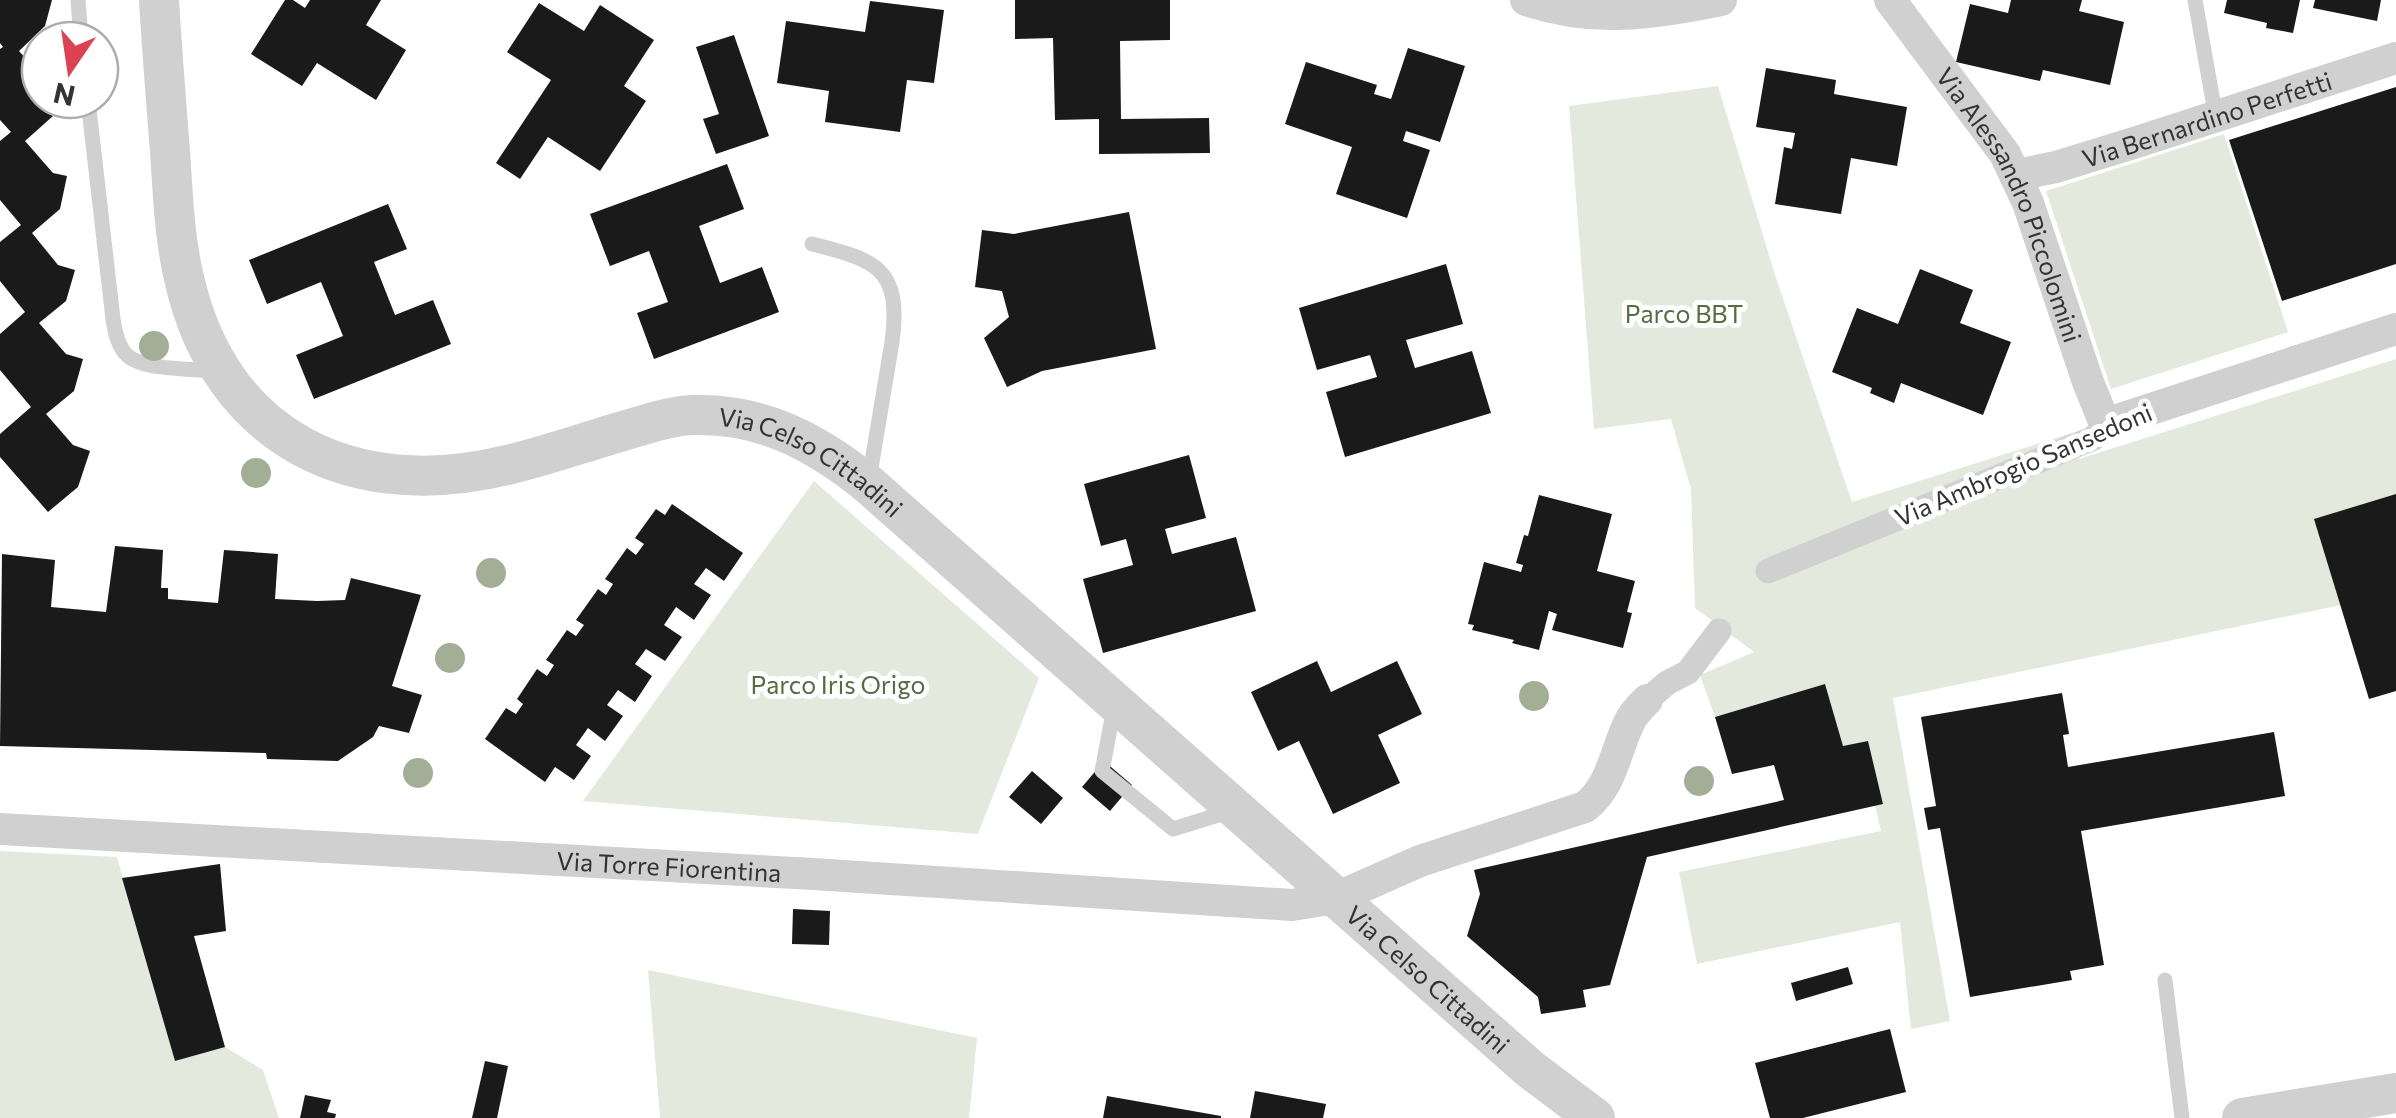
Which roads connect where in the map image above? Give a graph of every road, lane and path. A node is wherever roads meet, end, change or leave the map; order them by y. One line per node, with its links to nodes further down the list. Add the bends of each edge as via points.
1 (158, 0): 12 (street, Via Celso Cittadini, via 176,236 184,282)
2 (1526, 0): 3 (street, via 1600,15 1658,13)
3 (1720, 0)
4 (1890, 0): 9 (street, Via Alessandro Piccolomini)
5 (2195, 0): 7 (lane)
6 (2396, 58): 7 (street, Via Bernardino Perfetti)
7 (2216, 118): 9 (street, Via Bernardino Perfetti)
8 (90, 120): 12 (lane, via 120,344 126,355 148,365)
9 (2016, 175): 13 (street, Via Alessandro Piccolomini)
10 (812, 244): 14 (lane, via 880,270 894,299)
11 (2396, 329): 13 (street, Via Ambrogio Sansedoni)
12 (222, 371): 14 (street, Via Celso Cittadini, via 277,433 316,454 382,473 428,476 507,466 694,414 775,427)
13 (2105, 424): 15 (street, Via Ambrogio Sansedoni, via 2094,438)
14 (868, 484): 18 (street, Via Celso Cittadini)
15 (1768, 570)
16 (1719, 631): 17 (street, via 1688,672)
17 (1646, 700): 21 (street, via 1630,721 1601,792 1585,808 1420,861)
18 (1115, 704): 19 (street, Via Celso Cittadini); 19 (lane, via 1102,772 1173,829)
19 (1236, 810): 21 (street, Via Celso Cittadini)
20 (0, 829): 21 (street, Via Torre Fiorentina, via 1292,905)
21 (1336, 898): 24 (street, Via Celso Cittadini, via 1530,1070)
22 (2166, 980): 25 (lane)
23 (2396, 1093): 26 (street)
24 (1595, 1118)
25 (2182, 1118)
26 (2242, 1118)

